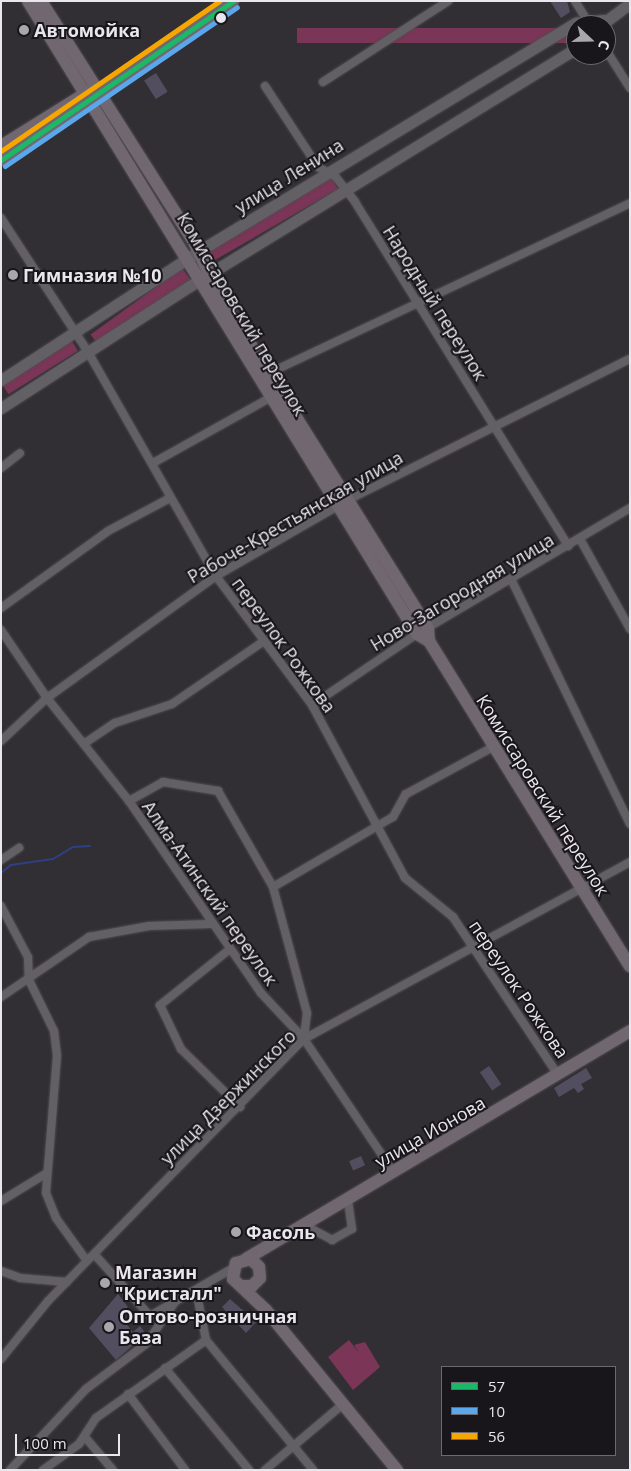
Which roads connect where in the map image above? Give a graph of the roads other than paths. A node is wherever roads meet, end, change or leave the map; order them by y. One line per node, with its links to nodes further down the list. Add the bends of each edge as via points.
1 (28, 1): 15 (main road, Комиссаровский переулок)
2 (41, 1): 15 (main road, Комиссаровский переулок)
3 (233, 1): 15 (main road)
4 (448, 1): 12 (street)
5 (575, 1): 7 (street)
6 (630, 3): 8 (main road)
7 (583, 15)
8 (612, 15)
9 (566, 36): 18 (main road, улица Ленина)
10 (566, 54): 19 (main road)
11 (615, 65): 14 (street)
12 (323, 82)
13 (265, 86): 18 (street, Народный переулок, via 318,167)
14 (630, 88)
15 (96, 92): 16 (main road); 17 (main road); 22 (main road, Комиссаровский переулок)
16 (1, 146)
17 (1, 160)
18 (328, 171): 19 (street, Народный переулок); 22 (main road, улица Ленина)
19 (345, 191): 23 (main road); 24 (street, Народный переулок)
20 (630, 203): 24 (street)
21 (1, 218): 25 (street, переулок Рожкова)
22 (194, 255): 23 (main road, Комиссаровский переулок); 25 (main road, улица Ленина)
23 (206, 278): 26 (main road); 28 (main road, Комиссаровский переулок)
24 (418, 300): 28 (street); 32 (street, Народный переулок)
25 (75, 333): 26 (street, переулок Рожкова); 29 (main road, улица Ленина)
26 (88, 352): 31 (main road); 34 (street, переулок Рожкова)
27 (630, 359): 32 (street, Рабоче-Крестьянская улица)
28 (264, 376): 30 (main road, Комиссаровский переулок); 37 (main road, Комиссаровский переулок)
29 (1, 380)
30 (270, 398): 34 (street); 37 (main road, Комиссаровский переулок)
31 (1, 408)
32 (493, 427): 37 (street, Рабоче-Крестьянская улица); 40 (street, Народный переулок)
33 (20, 453): 35 (street)
34 (153, 463): 36 (street, переулок Рожкова)
35 (1, 468)
36 (170, 498): 41 (street, переулок Рожкова); 43 (street, via 100,536)
37 (343, 503): 41 (street, Рабоче-Крестьянская улица); 47 (main road, Комиссаровский переулок)
38 (630, 508): 39 (street, Ново-Загородняя улица)
39 (580, 539): 40 (street, Ново-Загородняя улица); 44 (street)
40 (568, 546): 42 (street, Ново-Загородняя улица)
41 (216, 576): 48 (street, переулок Рожкова); 49 (street, Рабоче-Крестьянская улица)
42 (512, 581): 47 (street, Ново-Загородняя улица); 55 (street)
43 (1, 608)
44 (628, 619): 45 (street)
45 (630, 628)
46 (1, 630): 49 (street, Алма-Атинский переулок)
47 (424, 634): 50 (street, Ново-Загородняя улица); 53 (main road, Комиссаровский переулок)
48 (264, 640): 50 (street, переулок Рожкова); 52 (street, via 172,704 115,723)
49 (47, 698): 51 (street, Рабоче-Крестьянская улица); 52 (street, Алма-Атинский переулок)
50 (312, 705): 56 (street, переулок Рожкова)
51 (1, 741)
52 (85, 743): 54 (street, Алма-Атинский переулок)
53 (493, 747): 56 (street, via 406,794 393,817); 61 (main road, Комиссаровский переулок)
54 (129, 801): 60 (street, via 163,782 218,791); 63 (street, Алма-Атинский переулок)
55 (630, 824)
56 (377, 826): 60 (street); 64 (street, переулок Рожкова, via 404,878 452,917)
57 (20, 848): 58 (street)
58 (1, 860)
59 (630, 862): 61 (street, улица Дзержинского)
60 (273, 887): 70 (street, via 307,1013)
61 (581, 890): 64 (street, улица Дзержинского); 66 (main road, Комиссаровский переулок)
62 (1, 906): 67 (street, via 28,957)
63 (210, 924): 65 (street, Алма-Атинский переулок); 67 (street, via 111,930 66,951)
64 (476, 947): 70 (street, улица Дзержинского); 71 (street, переулок Рожкова)
65 (230, 949): 70 (street, Алма-Атинский переулок, via 260,993); 72 (street, via 160,1005 181,1049)
66 (630, 966)
67 (29, 980): 68 (street); 73 (street, via 54,1031 57,1056)
68 (1, 997)
69 (630, 1031): 71 (main road, улица Ионова)
70 (304, 1039): 72 (street, улица Дзержинского); 74 (street, Алма-Атинский переулок)
71 (558, 1075): 74 (main road, улица Ионова)
72 (240, 1108): 79 (street, улица Дзержинского)
73 (47, 1173): 75 (street); 81 (street, via 46,1193 56,1218)
74 (394, 1173): 76 (main road, улица Ионова)
75 (1, 1201)
76 (348, 1202): 77 (main road, улица Ионова); 77 (street, via 352,1230 332,1240)
77 (306, 1226): 78 (main road, улица Ионова)
78 (287, 1237): 80 (main road, улица Ионова); 83 (main road, via 266,1254)
79 (95, 1255): 81 (street, улица Дзержинского); 87 (street, via 150,1316)
80 (246, 1258): 83 (main road, via 256,1262); 84 (main road, улица Ионова)
81 (87, 1262): 85 (street, улица Дзержинского)
82 (1, 1271): 85 (street, via 20,1278)
83 (260, 1275): 84 (main road, via 252,1286); 88 (main road)
84 (236, 1278): 86 (street, via 218,1279); 88 (main road)
85 (67, 1282): 90 (street, улица Дзержинского)
86 (196, 1290): 87 (street); 89 (street)
87 (175, 1302): 96 (street, via 146,1344 86,1389)
88 (260, 1303): 93 (main road)
89 (206, 1340): 91 (street); 95 (street)
90 (1, 1359)
91 (165, 1368): 92 (street); 100 (street)
92 (128, 1394): 94 (street, via 96,1418); 99 (street)
93 (343, 1404): 95 (street); 103 (main road)
94 (85, 1437): 97 (street); 98 (street)
95 (294, 1446): 101 (street); 102 (street)
96 (10, 1470)
97 (43, 1470)
98 (113, 1470)
99 (185, 1470)
100 (249, 1470)
101 (265, 1470)
102 (313, 1470)
103 (397, 1470)

